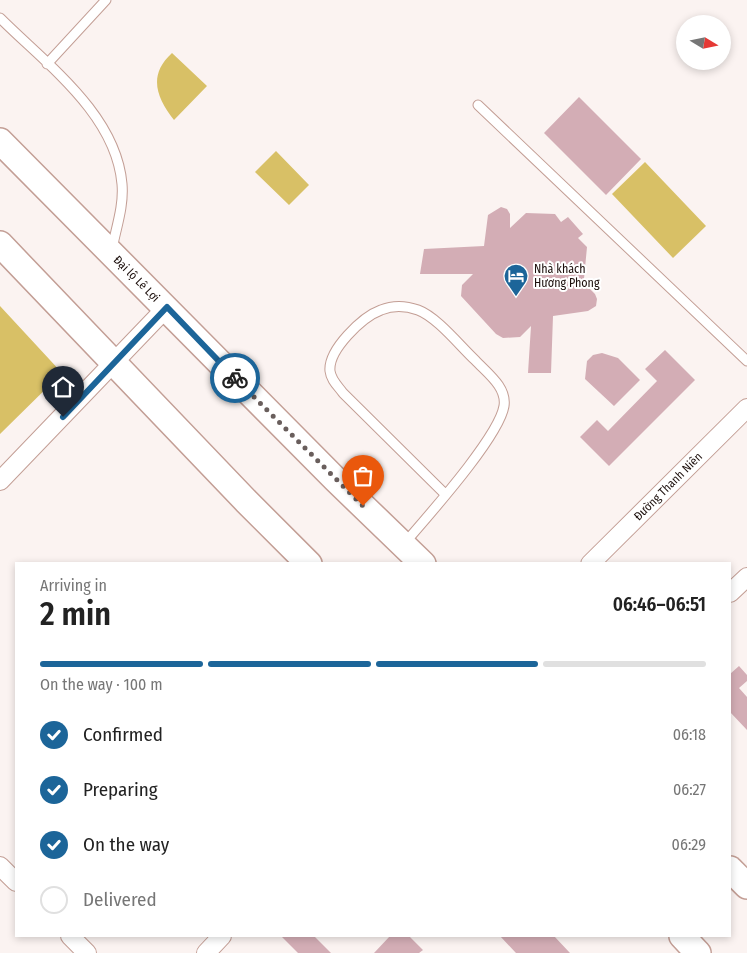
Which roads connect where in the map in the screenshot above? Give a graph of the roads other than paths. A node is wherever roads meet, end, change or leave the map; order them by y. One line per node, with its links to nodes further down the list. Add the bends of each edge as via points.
1 (106, 0): 3 (lane)
2 (0, 18): 3 (lane)
3 (47, 64): 7 (lane, via 90,108 119,164 121,207)
4 (478, 105): 9 (lane)
5 (0, 141): 7 (main road, Đại lộ Lê Lợi)
6 (0, 245): 10 (main road)
7 (111, 251): 8 (main road, Đại lộ Lê Lợi)
8 (167, 307): 10 (street); 14 (main road, Đại lộ Lê Lợi)
9 (747, 361)
10 (114, 365): 12 (street); 15 (main road)
11 (747, 408): 17 (street, Đường Thanh Niên)
12 (0, 481)
13 (445, 494): 13 (lane, via 343,393 330,373 332,356 337,348 360,324 382,309 406,307 428,315 494,379 504,397 495,430); 14 (lane)
14 (403, 545): 16 (main road, Đại lộ Lê Lợi)
15 (307, 562)
16 (421, 562)
17 (592, 562)
18 (747, 577): 19 (street)
19 (731, 592)
20 (0, 866): 22 (street)
21 (731, 871): 23 (main road)
22 (15, 881)
23 (747, 886)
24 (221, 937): 25 (street)
25 (206, 953)

